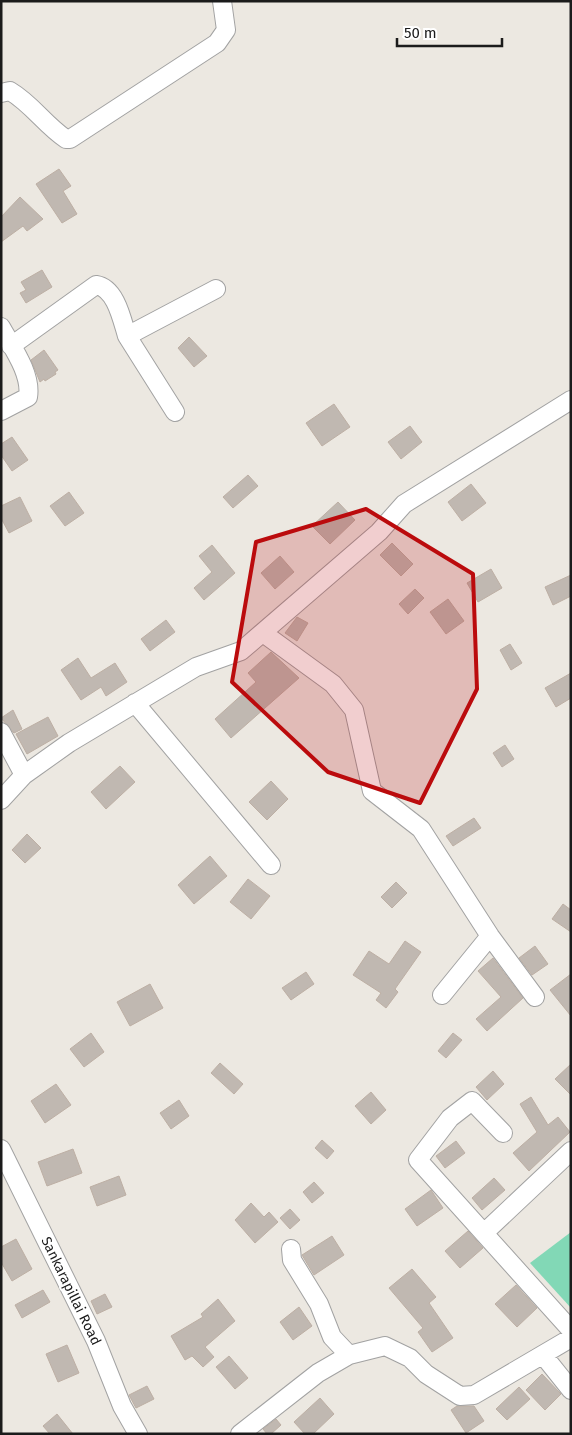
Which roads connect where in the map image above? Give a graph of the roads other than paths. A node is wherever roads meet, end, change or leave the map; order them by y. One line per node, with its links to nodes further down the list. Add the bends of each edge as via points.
1 (222, 1): 2 (street, via 226,30 217,43 70,139 66,140 56,132 25,100 10,91)
2 (1, 93)
3 (216, 289): 5 (street)
4 (1, 327): 6 (street)
5 (127, 336): 6 (street, via 114,300 96,285); 9 (street)
6 (11, 346): 8 (street, via 27,378 28,397)
7 (571, 400): 10 (street, via 404,504 379,532)
8 (1, 411)
9 (175, 412)
10 (264, 633): 11 (street, via 241,650 196,667); 16 (street, via 334,684 354,710 372,791 421,830)
11 (135, 703): 13 (street); 15 (street)
12 (1, 732): 13 (street)
13 (24, 775): 14 (street)
14 (1, 800)
15 (271, 865)
16 (490, 936): 17 (street); 18 (street)
17 (442, 995)
18 (535, 997)
19 (503, 1133): 22 (street, via 472,1101 450,1118 418,1160)
20 (1, 1149): 29 (street, Sankarapillai Road)
21 (571, 1151): 22 (street)
22 (485, 1232): 24 (street)
23 (291, 1249): 26 (street, via 292,1260 320,1304 332,1337)
24 (571, 1330)
25 (571, 1338): 27 (street)
26 (349, 1354): 27 (street, via 385,1346 410,1358 426,1374 460,1396 474,1396); 30 (street, via 318,1373)
27 (543, 1355): 28 (street)
28 (571, 1390)
29 (138, 1434)
30 (240, 1434)

